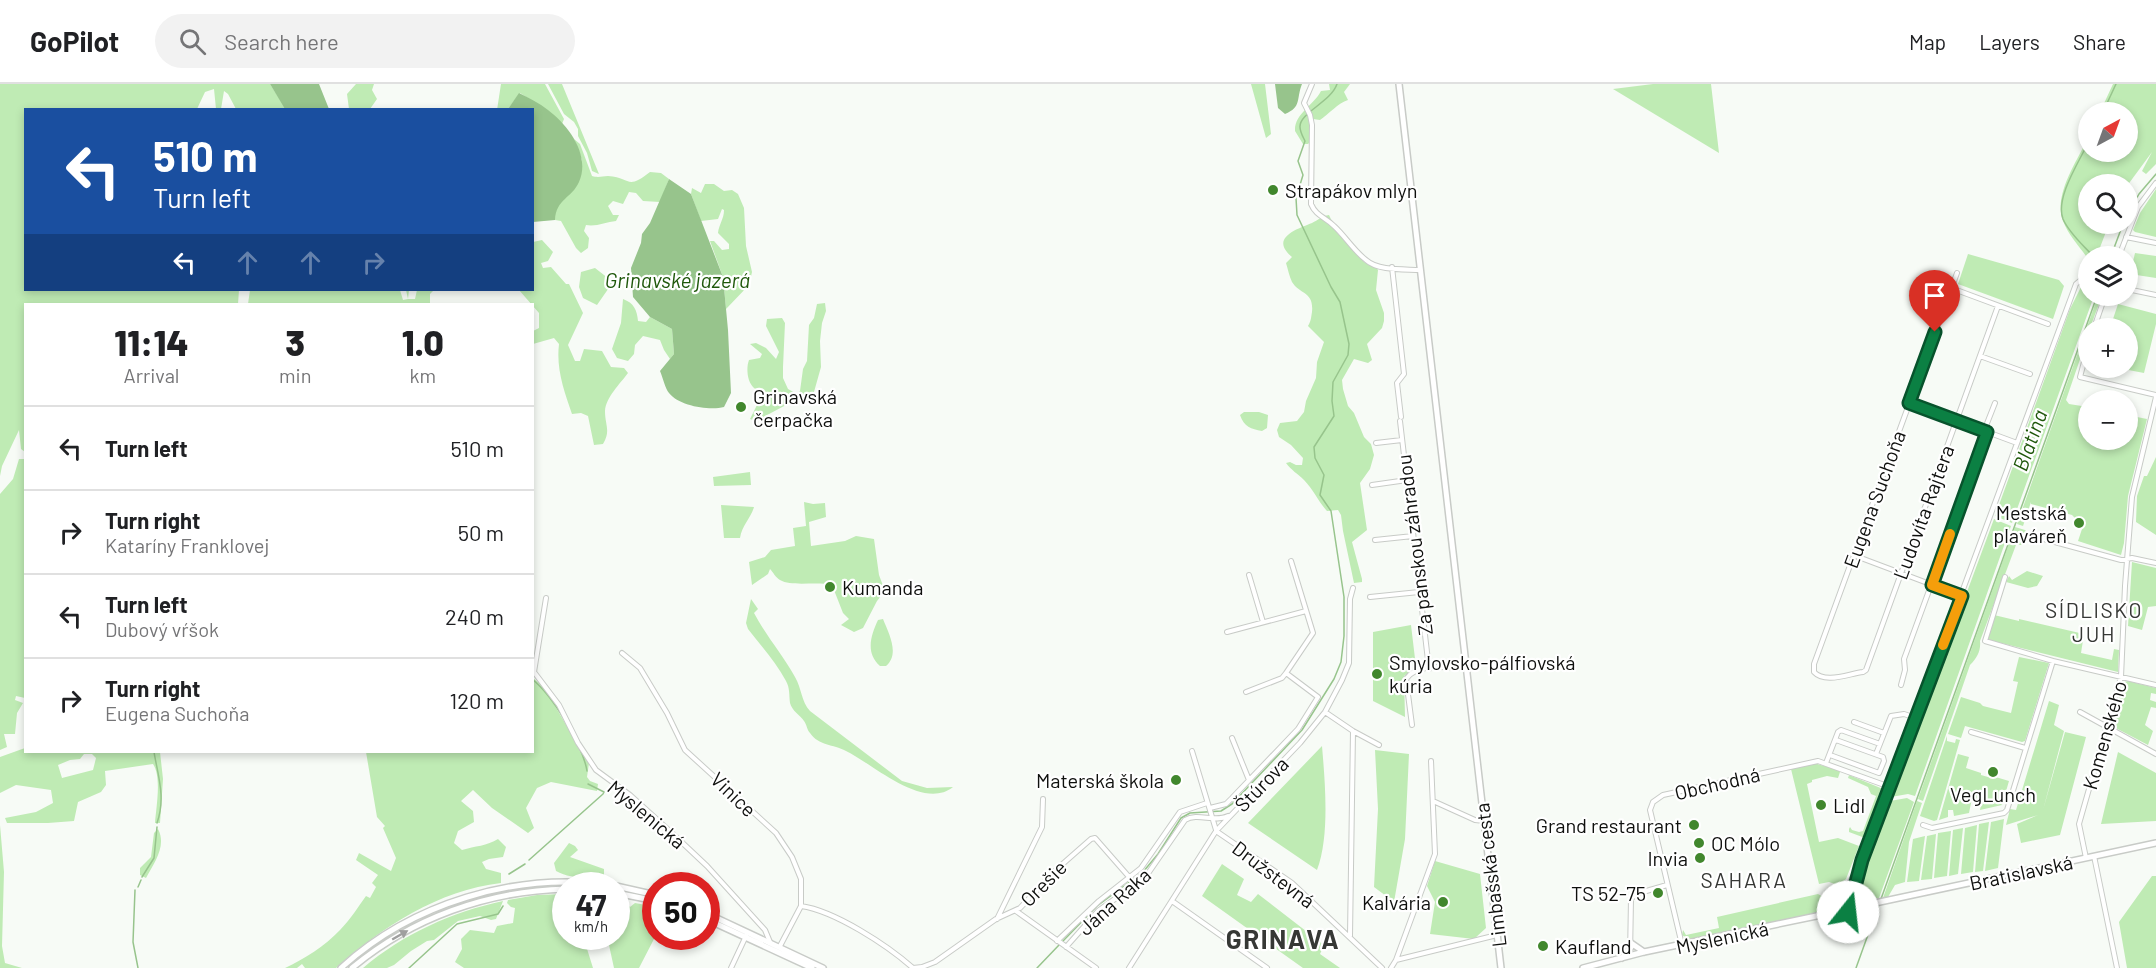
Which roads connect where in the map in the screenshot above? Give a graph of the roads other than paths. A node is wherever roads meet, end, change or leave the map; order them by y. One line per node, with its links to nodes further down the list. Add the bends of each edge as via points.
1 (1312, 84): 7 (street, via 1304,103 1312,135 1313,210 1335,226 1367,262)
2 (1399, 84): 8 (main road, Limbašská cesta)
3 (2156, 183): 4 (street, via 2138,207)
4 (2126, 237): 5 (street); 6 (street)
5 (2156, 243)
6 (2123, 246)
7 (1392, 267): 8 (street); 24 (street, Za panskou záhradou, via 1404,374 1397,383)
8 (1420, 270): 50 (main road, Limbašská cesta)
9 (1957, 273): 11 (street, Eugena Suchoňa)
10 (2078, 282): 26 (street)
11 (1951, 288): 14 (street); 21 (street, Eugena Suchoňa)
12 (2138, 291): 13 (street)
13 (2156, 294)
14 (1998, 306): 15 (street); 16 (street, Ľudovíta Rajtera)
15 (2048, 324)
16 (1980, 356): 17 (street); 22 (street, Ľudovíta Rajtera)
17 (2030, 374)
18 (2084, 378): 19 (street)
19 (2156, 396): 33 (street, Komenského, via 2132,497)
20 (1995, 402): 23 (street)
21 (1909, 403): 22 (street); 32 (street, Eugena Suchoňa)
22 (1956, 421): 23 (street); 36 (street, Ľudovíta Rajtera)
23 (1986, 432): 26 (street); 39 (street)
24 (1402, 440): 25 (street); 27 (street, Za panskou záhradou)
25 (1376, 443)
26 (2017, 443): 42 (street)
27 (1407, 480): 28 (street); 29 (street, Za panskou záhradou)
28 (1372, 485)
29 (1413, 536): 31 (street); 41 (street, Za panskou záhradou)
30 (2040, 538): 33 (street)
31 (1375, 540)
32 (1853, 555): 36 (street); 51 (street, Eugena Suchoňa, via 1813,668 1817,675 1827,678 1863,672)
33 (2128, 559): 35 (street); 54 (street, Komenského)
34 (1292, 561): 45 (street)
35 (2156, 563)
36 (1901, 573): 39 (street); 51 (street, Ľudovíta Rajtera)
37 (1249, 575): 46 (street)
38 (2005, 577): 49 (street, via 1984,641)
39 (1932, 585): 42 (street); 55 (street, via 1903,663)
40 (1353, 588): 59 (street, Štúrova, via 1349,603 1349,663)
41 (1419, 592): 43 (street); 52 (street, Za panskou záhradou)
42 (1962, 596): 60 (street)
43 (1370, 597)
44 (546, 598): 116 (street, Myslenická, via 534,672 559,705 582,750 596,770 630,795 707,866 765,930)
45 (1306, 611): 46 (street); 53 (street, via 1313,633)
46 (1263, 622): 47 (street)
47 (1227, 632)
48 (622, 653): 104 (street, Vinice, via 640,668 685,750 780,838 800,874)
49 (2053, 660): 54 (street); 71 (street)
50 (1466, 668): 52 (street); 88 (main road, Limbašská cesta)
51 (1866, 668)
52 (1429, 669): 62 (street, via 1418,669 1406,679)
53 (1286, 673): 57 (street); 80 (street, via 1318,696 1298,729)
54 (2121, 677): 56 (street); 63 (street, Komenského)
55 (1902, 685)
56 (2156, 685)
57 (1246, 692)
58 (2080, 711): 63 (street)
59 (1324, 712): 64 (street); 86 (street, Štúrova)
60 (1916, 718): 66 (street, via 1894,715); 81 (street)
61 (1854, 722): 66 (street)
62 (1412, 725)
63 (2106, 726): 74 (street); 93 (street, Komenského, via 2079,824)
64 (1353, 731): 70 (street); 114 (street)
65 (1971, 732): 71 (street)
66 (1884, 733): 69 (street)
67 (1232, 738): 80 (street)
68 (1836, 740): 69 (street, via 1842,730); 73 (street); 75 (street)
69 (1880, 744): 73 (street)
70 (1379, 745)
71 (2025, 748): 89 (street, via 2004,813 1932,828)
72 (1192, 751): 84 (street)
73 (1876, 754): 78 (street, via 1884,760 1879,773)
74 (2156, 754)
75 (1830, 755): 77 (street); 78 (street)
76 (1431, 761): 83 (street)
77 (1826, 763): 79 (street, Obchodná); 97 (street, Obchodná, via 1812,761 1656,799 1650,810)
78 (1867, 768): 79 (street)
79 (1864, 777): 81 (street, Obchodná)
80 (1249, 780): 85 (street, via 1226,804)
81 (1890, 787): 94 (street)
82 (1043, 799): 109 (street, via 1041,827)
83 (1433, 801): 88 (street); 125 (street, via 1435,854)
84 (1206, 803): 85 (street); 95 (street, via 1180,812 1150,858)
85 (1210, 808): 87 (street)
86 (1232, 814): 87 (street); 90 (street, Štúrova)
87 (1214, 819): 90 (street); 120 (street, Jána Raka, via 1185,820 1149,872 1098,911)
88 (1484, 821): 113 (main road, Limbašská cesta)
89 (1923, 825)
90 (1216, 831): 101 (street, Štúrova); 114 (street, Družstevná, via 1292,883)
91 (2156, 843): 92 (main road, Bratislavská)
92 (2094, 856): 93 (main road, Bratislavská); 139 (street)
93 (2086, 858): 103 (main road, Bratislavská)
94 (1862, 860): 99 (street); 100 (street)
95 (1130, 878): 105 (street, Orešie, via 1093,838); 115 (street)
96 (552, 883): 126 (main road, via 495,890 428,912 367,947)
97 (1667, 885): 118 (street, via 1633,896); 121 (street, Obchodná)
98 (552, 890): 127 (main road, one-way to 98, via 400,934 448,912 498,897)
99 (1845, 891): 100 (main road); 102 (main road)
100 (1855, 896): 103 (main road); 106 (main road)
101 (1172, 901): 133 (street, Štúrova); 134 (street)
102 (1836, 902): 107 (main road); 108 (main road)
103 (1875, 903): 106 (main road, Bratislavská)
104 (801, 906): 119 (street, Vinice); 131 (street, via 833,916 890,949)
105 (1016, 910): 109 (street, Orešie); 115 (street)
106 (1852, 911): 107 (main road)
107 (1844, 912): 108 (main road, Myslenická)
108 (1826, 914): 121 (main road, Myslenická)
109 (996, 919): 131 (street, Orešie, via 935,962)
110 (720, 920): 112 (main road)
111 (720, 924): 112 (main road)
112 (747, 934): 116 (main road); 117 (main road); 128 (street)
113 (1497, 935): 125 (street); 137 (main road, Limbašská cesta)
114 (1350, 937): 135 (street, Družstevná)
115 (1057, 941): 120 (street)
116 (770, 942): 117 (main road); 119 (main road)
117 (760, 943): 129 (main road)
118 (1631, 945): 122 (main road); 123 (street); 124 (main road)
119 (780, 946): 130 (main road)
120 (1065, 946): 132 (street)
121 (1682, 946): 122 (main road, Myslenická)
122 (1644, 952): 123 (main road, Myslenická)
123 (1630, 956): 124 (main road, Myslenická)
124 (1622, 958): 138 (main road, Myslenická)
125 (1396, 960): 136 (street)
126 (341, 968)
127 (352, 968)
128 (731, 968)
129 (812, 968)
130 (823, 968)
131 (913, 968)
132 (1096, 968)
133 (1129, 968)
134 (1267, 968)
135 (1382, 968)
136 (1391, 968)
137 (1501, 968)
138 (1583, 968)
139 (2117, 968)

